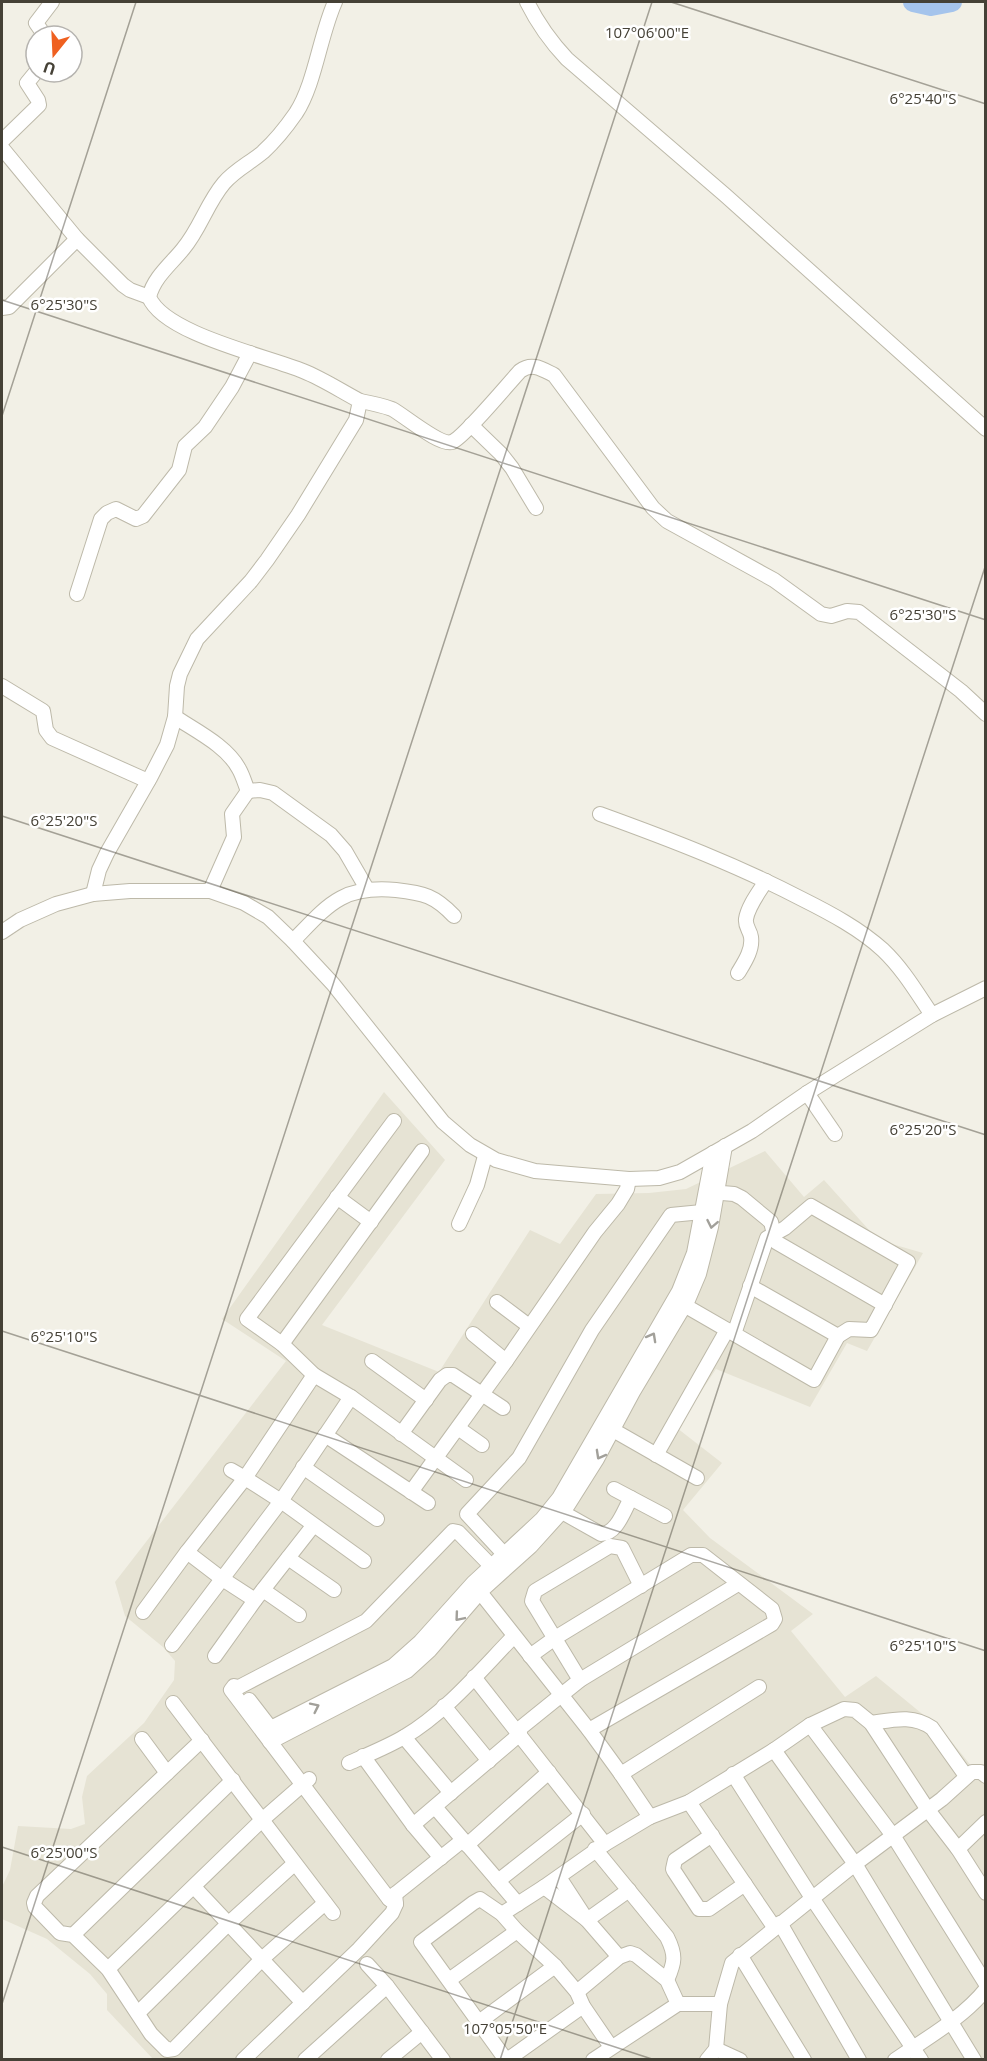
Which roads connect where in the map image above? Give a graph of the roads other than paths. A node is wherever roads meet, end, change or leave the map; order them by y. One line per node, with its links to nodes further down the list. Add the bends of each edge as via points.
1 (52, 2): 4 (street)
2 (335, 2): 9 (street, via 296,113 264,151 225,181 192,238 154,284)
3 (527, 2): 14 (street, via 538,24 567,59)
4 (37, 24)
5 (28, 84): 6 (street, via 39,105)
6 (2, 141)
7 (2, 148): 8 (street)
8 (77, 239): 9 (street, via 123,285); 10 (street, via 9,307)
9 (150, 297): 11 (street, via 157,310 180,325)
10 (2, 308)
11 (250, 353): 12 (street, via 304,372); 16 (street, via 210,420 185,446 179,470 143,516 133,519 116,509 101,519)
12 (360, 401): 13 (street, via 390,408 444,442 454,441); 19 (street, via 356,420 292,524 251,581 197,639 179,680)
13 (471, 425): 15 (street, via 512,468); 18 (street, via 526,366 554,375 654,508 668,521 774,580 821,614 859,612)
14 (986, 429)
15 (536, 508)
16 (77, 594)
17 (2, 686): 20 (street, via 43,711 46,730 52,738)
18 (983, 705)
19 (175, 717): 20 (street); 21 (street, via 232,760)
20 (148, 782): 26 (street, via 99,870)
21 (248, 791): 24 (street, via 273,793 331,835 345,850); 25 (street, via 232,814 234,837)
22 (600, 814): 23 (street)
23 (766, 881): 30 (street, via 746,916 751,945); 32 (street, via 824,911 882,950 904,973)
24 (367, 889): 27 (street, via 428,895); 29 (street, via 335,901)
25 (210, 891): 26 (street); 29 (street, via 256,908)
26 (93, 894): 28 (street, via 56,904)
27 (454, 916)
28 (2, 932)
29 (293, 941): 38 (street, via 333,984 443,1122)
30 (738, 973)
31 (986, 988): 32 (street)
32 (932, 1015): 33 (street)
33 (810, 1095): 35 (street); 36 (street)
34 (394, 1121): 41 (street)
35 (835, 1134)
36 (719, 1150): 39 (street, via 670,1175); 40 (street)
37 (422, 1151): 43 (street)
38 (484, 1162): 39 (street); 44 (street)
39 (628, 1184): 50 (street, via 618,1204)
40 (712, 1192): 42 (street); 45 (street, via 742,1198 771,1222); 48 (street, one-way to 48, via 707,1250)
41 (338, 1197): 43 (street); 54 (street, via 247,1319)
42 (702, 1212): 84 (street, one-way to 42, via 542,1519 575,1471 679,1291 694,1253); 84 (street, via 671,1215 592,1330 519,1458 467,1514)
43 (371, 1222): 54 (street)
44 (459, 1224)
45 (774, 1234): 46 (street, via 762,1248); 49 (street, via 776,1242); 49 (street, via 811,1206 908,1262)
46 (750, 1286): 51 (street); 53 (street)
47 (497, 1302): 50 (street)
48 (684, 1305): 51 (street); 63 (street)
49 (885, 1305): 53 (street, via 871,1330 849,1329)
50 (529, 1326): 55 (street)
51 (730, 1332): 53 (street, via 814,1380); 67 (street)
52 (473, 1334): 55 (street)
53 (838, 1336)
54 (282, 1344): 57 (street)
55 (506, 1360): 58 (street)
56 (372, 1361): 60 (street)
57 (314, 1375): 59 (street); 71 (street)
58 (482, 1394): 60 (street, via 447,1375); 61 (street); 62 (street)
59 (351, 1397): 64 (street); 65 (street)
60 (426, 1400): 64 (street)
61 (503, 1408)
62 (458, 1428): 66 (street); 68 (street)
63 (613, 1430): 67 (street); 79 (street, one-way to 79, via 583,1484)
64 (400, 1434): 68 (street)
65 (325, 1435): 69 (street); 75 (street)
66 (482, 1445)
67 (656, 1455): 72 (street)
68 (435, 1459): 73 (street); 75 (street)
69 (303, 1467): 77 (street); 81 (street)
70 (231, 1470): 71 (street)
71 (245, 1478): 77 (street); 83 (street)
72 (697, 1478)
73 (466, 1480)
74 (614, 1489): 76 (street)
75 (411, 1492): 78 (street)
76 (631, 1498): 79 (street, via 613,1530 606,1534); 80 (street)
77 (281, 1501): 82 (street); 88 (street)
78 (429, 1503)
79 (562, 1512): 87 (street, via 531,1546)
80 (665, 1516)
81 (377, 1519)
82 (314, 1526): 85 (street); 86 (street)
83 (187, 1552): 88 (street); 94 (street)
84 (504, 1554): 87 (street)
85 (288, 1558): 92 (street); 93 (street)
86 (364, 1561)
87 (495, 1570): 91 (street); 111 (street, via 453,1531 366,1621 239,1688 234,1686 231,1690)
88 (221, 1578): 93 (street); 98 (street)
89 (738, 1584): 90 (street, via 697,1554); 102 (street); 109 (street, via 772,1609 775,1619 771,1624)
90 (641, 1586): 97 (street); 97 (street, via 622,1548 614,1545 535,1591 532,1601)
91 (477, 1587): 96 (street); 111 (street, via 430,1650 407,1671 330,1713)
92 (334, 1590)
93 (259, 1595): 95 (street); 99 (street)
94 (143, 1612)
95 (299, 1615)
96 (514, 1636): 100 (street); 101 (street)
97 (555, 1638): 100 (street); 102 (street)
98 (172, 1646)
99 (215, 1656)
100 (530, 1656): 104 (street)
101 (474, 1677): 106 (street); 110 (street)
102 (580, 1680): 104 (street)
103 (759, 1687): 121 (street)
104 (562, 1696): 109 (street); 110 (street)
105 (173, 1703): 114 (street)
106 (444, 1706): 112 (street); 117 (street)
107 (871, 1723): 108 (street, via 855,1710 844,1709); 123 (street, via 910,1719 926,1724); 130 (street)
108 (810, 1725): 115 (street); 137 (street)
109 (589, 1730): 121 (street)
110 (519, 1732): 117 (street); 119 (street)
111 (271, 1735): 126 (street)
112 (404, 1737): 116 (street); 127 (street)
113 (142, 1739): 120 (street)
114 (202, 1740): 120 (street); 125 (street)
115 (774, 1750): 122 (street); 143 (street)
116 (363, 1756): 118 (street); 135 (street)
117 (489, 1761): 127 (street)
118 (348, 1763)
119 (549, 1772): 131 (street); 138 (street)
120 (167, 1773): 160 (street, via 35,1900 35,1907 60,1934)
121 (621, 1774): 132 (street)
122 (733, 1774): 128 (street); 152 (street)
123 (966, 1776): 124 (street, via 977,1770); 130 (street)
124 (986, 1776)
125 (233, 1780): 133 (street); 160 (street)
126 (306, 1781): 133 (street); 153 (street)
127 (451, 1793): 129 (street)
128 (689, 1802): 132 (street); 136 (street)
129 (435, 1807): 135 (street); 138 (street)
130 (928, 1810): 137 (street); 140 (street)
131 (583, 1814): 139 (street); 146 (street)
132 (650, 1817): 139 (street)
133 (262, 1820): 142 (street); 148 (street)
134 (986, 1822): 140 (street)
135 (413, 1825): 141 (street)
136 (711, 1835): 147 (street); 147 (street, via 673,1865 699,1909 709,1909)
137 (894, 1837): 143 (street); 170 (street)
138 (465, 1843): 141 (street); 146 (street)
139 (600, 1846): 145 (street); 150 (street)
140 (958, 1849): 144 (street)
141 (441, 1858): 153 (street)
142 (294, 1864): 157 (street); 163 (street, via 329,1908)
143 (855, 1864): 152 (street); 177 (street)
144 (981, 1875): 151 (street)
145 (559, 1877): 149 (street); 156 (street)
146 (498, 1881): 154 (street)
147 (745, 1884): 158 (street)
148 (194, 1887): 157 (street); 166 (street)
149 (544, 1887): 154 (street); 156 (street)
150 (629, 1890): 156 (street); 168 (street, via 674,1950)
151 (986, 1893)
152 (812, 1898): 158 (street); 181 (street)
153 (394, 1899): 172 (street, via 392,1913)
154 (518, 1904): 155 (street)
155 (502, 1914): 159 (street); 167 (street, via 484,1900 477,1900 421,1942)
156 (587, 1920): 162 (street)
157 (229, 1923): 163 (street); 176 (street)
158 (777, 1925): 161 (street); 191 (street)
159 (517, 1931): 165 (street); 167 (street)
160 (73, 1935): 166 (street)
161 (740, 1955): 174 (street, via 732,1963); 190 (street)
162 (620, 1957): 168 (street, via 636,1955); 171 (street)
163 (263, 1958): 172 (street); 176 (street, via 174,2049 162,2046)
164 (367, 1964): 169 (street)
165 (555, 1966): 171 (street); 178 (street)
166 (108, 1969): 176 (street)
167 (449, 1980): 178 (street)
168 (667, 1980): 173 (street)
169 (387, 1986): 179 (street); 184 (street)
170 (986, 1987): 177 (street, via 978,1999)
171 (577, 1992): 175 (street)
172 (303, 2003): 183 (street)
173 (678, 2004): 174 (street); 180 (street)
174 (720, 2004): 182 (street)
175 (583, 2006): 180 (street); 187 (street)
176 (138, 2013)
177 (950, 2021): 181 (street); 193 (street)
178 (479, 2022): 187 (street)
179 (422, 2032): 185 (street); 186 (street)
180 (611, 2047): 188 (street)
181 (917, 2053): 192 (street)
182 (711, 2054): 189 (street)
183 (243, 2060)
184 (305, 2060)
185 (388, 2060)
186 (443, 2060)
187 (507, 2060)
188 (593, 2060)
189 (740, 2060)
190 (804, 2060)
191 (859, 2060)
192 (895, 2060)
193 (974, 2060)

